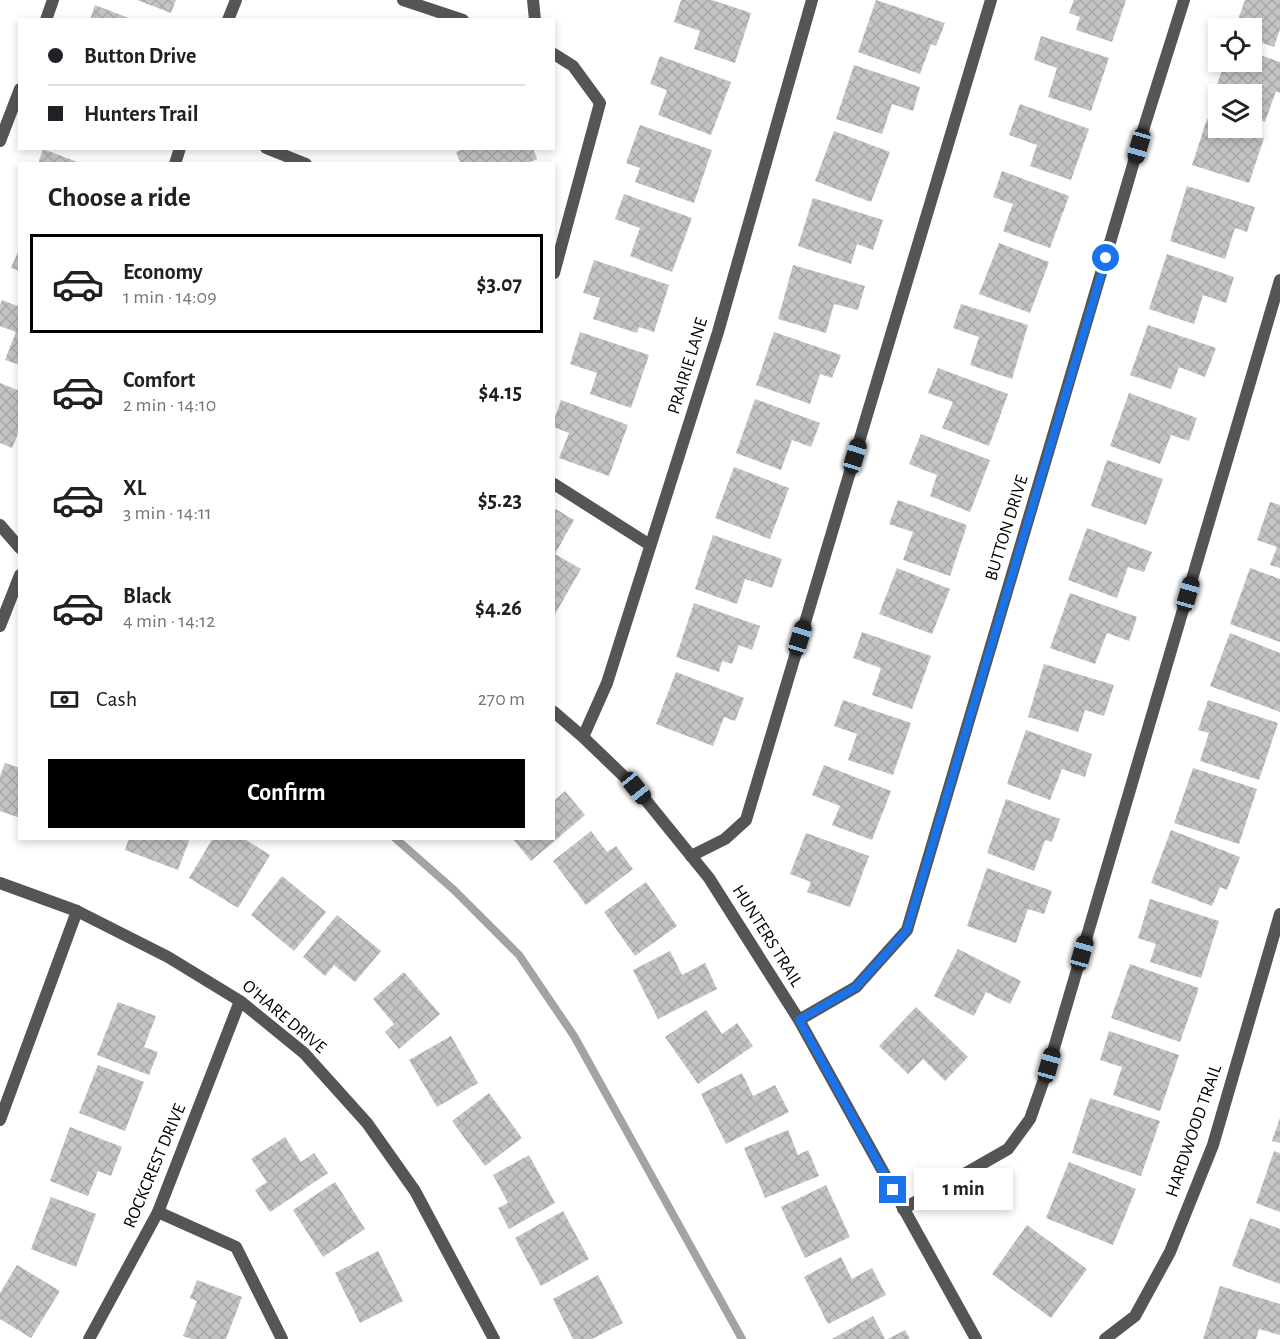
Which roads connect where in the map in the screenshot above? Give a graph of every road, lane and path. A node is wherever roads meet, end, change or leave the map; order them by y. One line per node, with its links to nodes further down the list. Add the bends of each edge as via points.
1 (53, 0): 8 (street)
2 (236, 0): 9 (street)
3 (403, 0): 10 (street)
4 (533, 0): 11 (street)
5 (812, 0): 21 (street, PRAIRIE LANE, via 718,332)
6 (992, 0): 27 (street, via 746,820 725,839)
7 (1184, 0): 32 (street, BUTTON DRIVE, via 907,930 856,987)
8 (47, 18)
9 (229, 18)
10 (457, 18)
11 (535, 18)
12 (555, 55): 17 (street, via 573,66 600,103)
13 (18, 94): 14 (street)
14 (0, 141)
15 (271, 150): 16 (street)
16 (301, 162)
17 (555, 269)
18 (1280, 280): 34 (street, via 1030,1119 1008,1149)
19 (555, 485): 21 (street)
20 (0, 525): 22 (street)
21 (650, 545): 26 (street, PRAIRIE LANE, via 607,683)
22 (18, 546)
23 (18, 580): 24 (street)
24 (0, 626)
25 (555, 713): 26 (street, HUNTERS TRAIL)
26 (583, 737): 27 (street, HUNTERS TRAIL, via 636,788)
27 (691, 856): 32 (street, HUNTERS TRAIL)
28 (0, 883): 29 (street, O'HARE DRIVE)
29 (77, 911): 31 (street, O'HARE DRIVE, via 168,957); 33 (street)
30 (1280, 914): 40 (street, HARDWOOD TRAIL, via 1213,1145 1170,1252 1135,1316)
31 (240, 1001): 35 (street, ROCKCREST DRIVE); 38 (street, O'HARE DRIVE, via 304,1053 367,1123 415,1191)
32 (799, 1020): 34 (street, HUNTERS TRAIL)
33 (0, 1120)
34 (903, 1209): 39 (street, HUNTERS TRAIL)
35 (158, 1212): 36 (street, ROCKCREST DRIVE); 37 (street, via 236,1247)
36 (89, 1339)
37 (282, 1339)
38 (494, 1339)
39 (976, 1339)
40 (1105, 1339)

